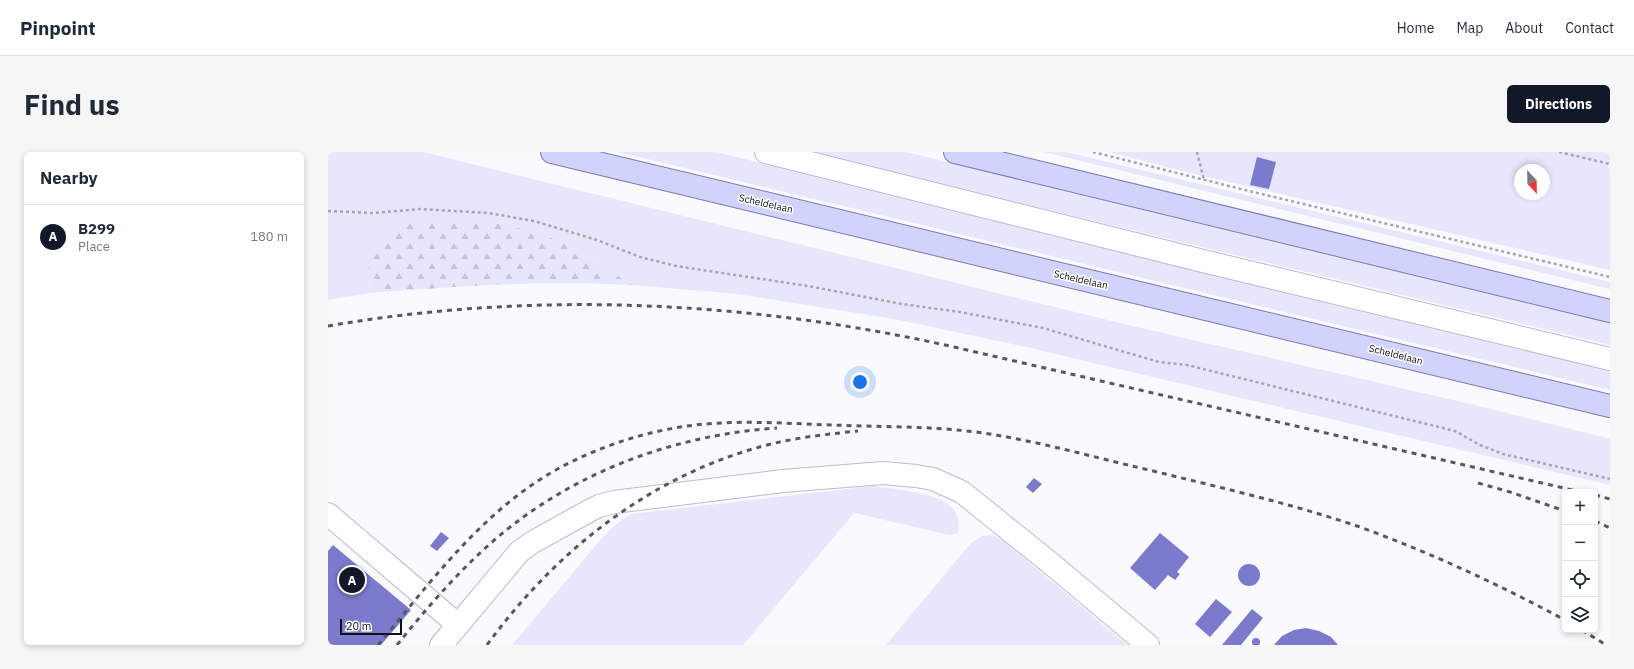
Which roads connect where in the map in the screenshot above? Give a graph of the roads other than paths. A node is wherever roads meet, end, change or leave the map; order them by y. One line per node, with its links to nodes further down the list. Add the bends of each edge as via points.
1 (552, 152): 6 (main road, Scheldelaan)
2 (766, 152): 5 (lane)
3 (955, 152): 4 (main road)
4 (1610, 311)
5 (1610, 359)
6 (1610, 406)
7 (331, 524): 8 (lane)
8 (458, 625): 9 (lane); 10 (lane, via 520,551 599,506 631,499 753,484 883,473 932,479 962,492)
9 (441, 645)
10 (1148, 645)

